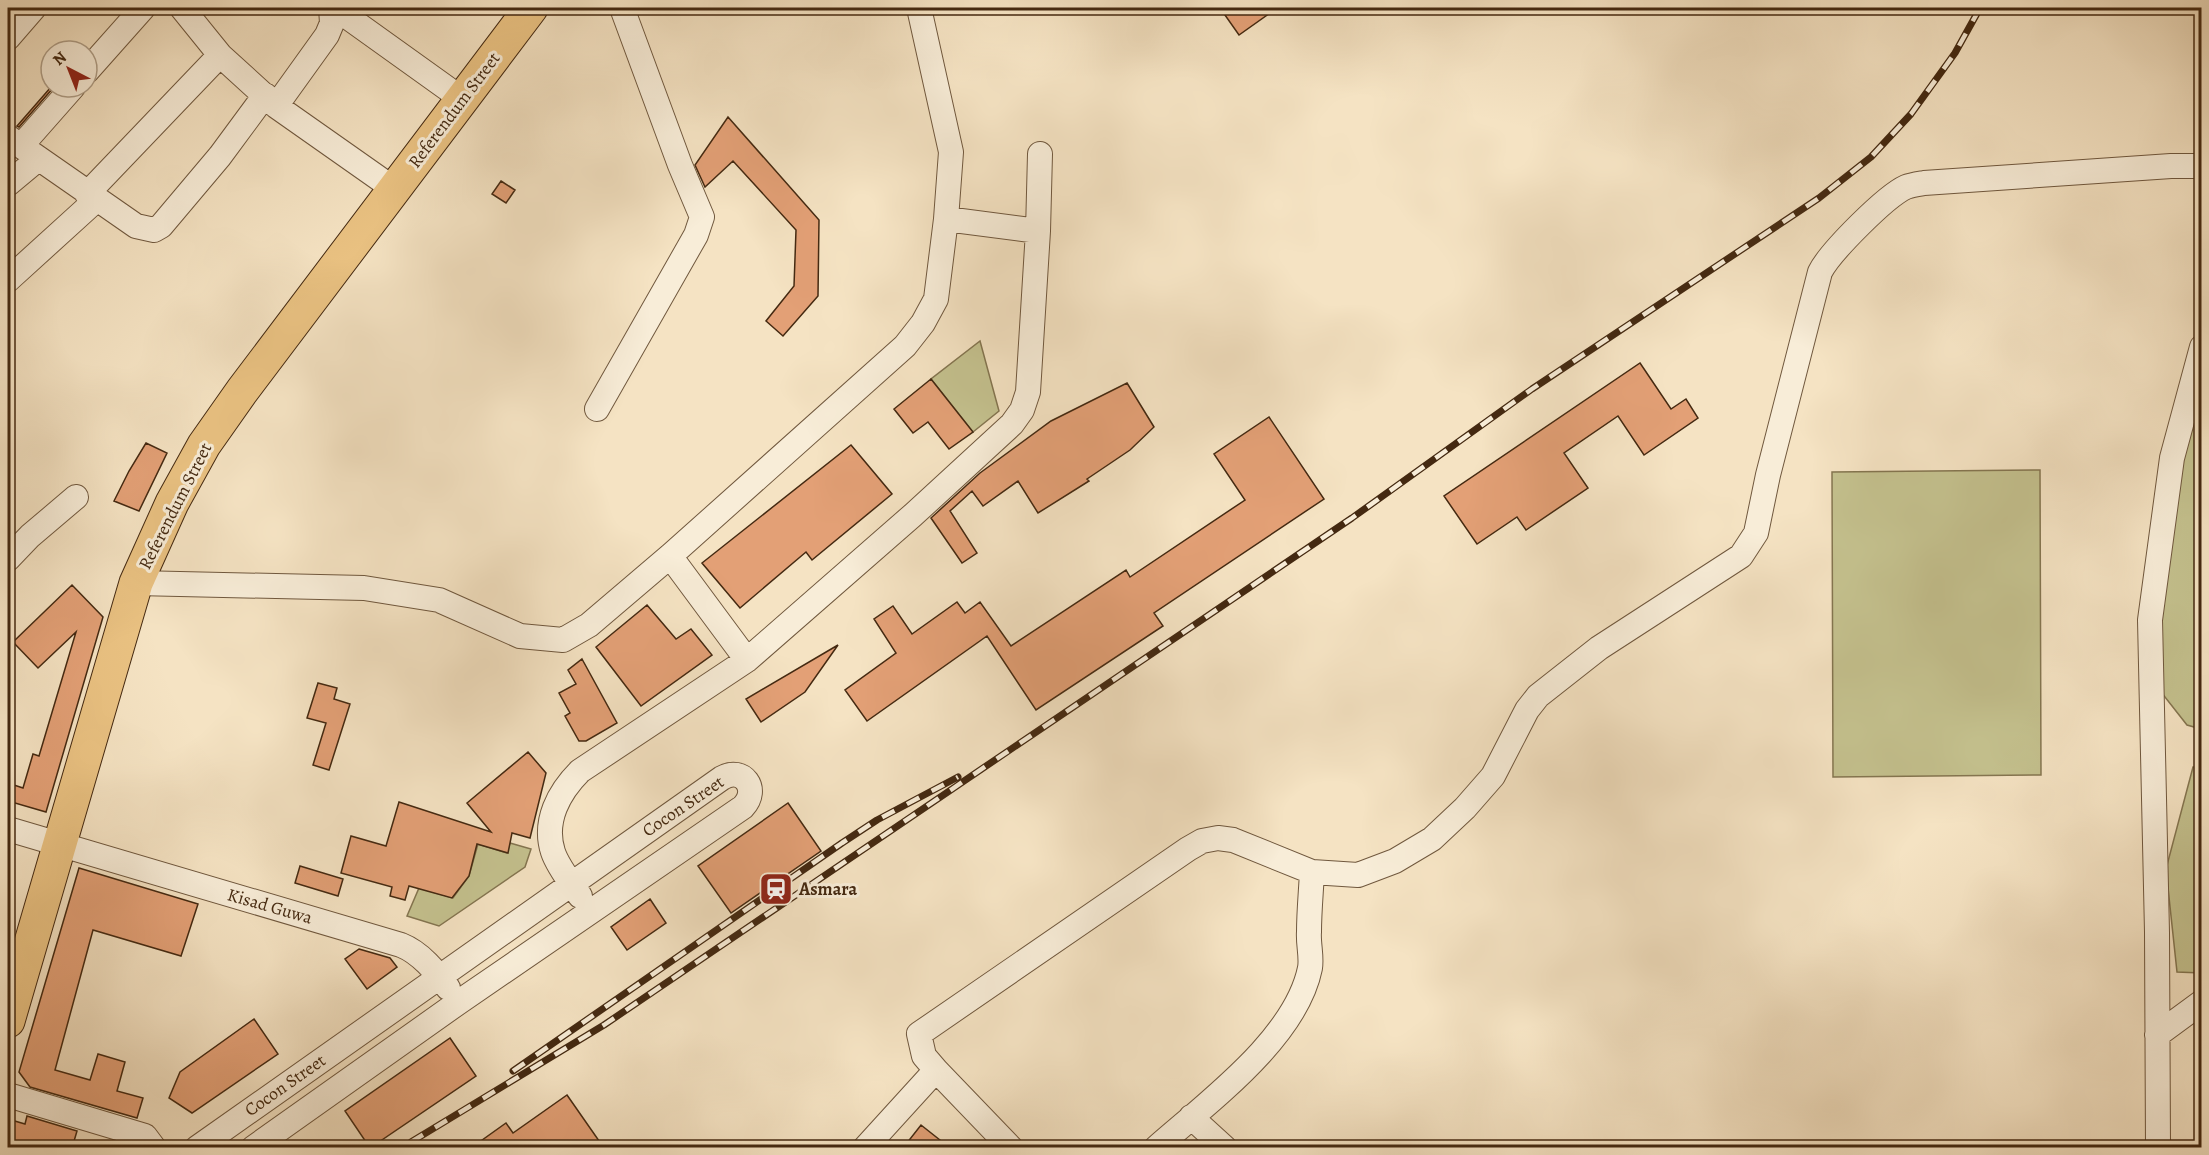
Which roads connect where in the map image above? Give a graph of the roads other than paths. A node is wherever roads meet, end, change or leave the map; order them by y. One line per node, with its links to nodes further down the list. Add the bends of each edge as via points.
1 (34, 8): 8 (street)
2 (143, 8): 10 (street)
3 (333, 8): 12 (street); 13 (street, via 327,35)
4 (531, 8): 12 (highway, Referendum Street)
5 (622, 8): 24 (street, via 702,217)
6 (919, 8): 20 (street, via 951,152)
7 (192, 12): 9 (street)
8 (8, 38)
9 (220, 55): 13 (street); 19 (street)
10 (99, 58)
11 (63, 99): 14 (street)
12 (462, 99): 18 (highway, Referendum Street)
13 (271, 101): 18 (street); 19 (street, via 154,230 136,226)
14 (22, 147): 17 (street); 19 (street)
15 (1040, 154): 21 (street)
16 (2202, 166): 32 (street, via 1924,183 1895,194 1837,247 1820,272 1756,533 1741,556 1599,648 1538,696 1493,776 1432,839 1395,861 1358,874)
17 (8, 184)
18 (394, 189): 28 (highway, Referendum Street, via 204,445 172,503)
19 (91, 197): 22 (street)
20 (946, 219): 21 (street); 26 (street, via 936,299 905,346)
21 (1038, 231): 29 (street, via 1028,392 1022,410 1012,424 921,507)
22 (8, 280)
23 (2202, 347): 39 (street, via 2172,458 2150,620)
24 (597, 409)
25 (76, 497): 27 (street)
26 (670, 556): 28 (street, via 589,625 563,640 520,636 439,600 364,588); 29 (street)
27 (8, 559)
28 (136, 583): 31 (highway, Referendum Street)
29 (747, 660): 33 (street, via 580,771 565,785 556,803 550,839 553,854)
30 (8, 829): 31 (street, Kisad Guwa)
31 (61, 845): 35 (street, Kisad Guwa, via 401,945 421,956); 38 (highway, Referendum Street)
32 (1312, 872): 40 (street, via 1233,840 1202,841 919,1034 924,1056); 42 (street, via 1310,967 1297,1004 1280,1032)
33 (571, 884): 34 (street); 34 (street, Cocon Street, via 727,775 739,775 747,782 751,793 743,807); 35 (street, Cocon Street)
34 (590, 910): 36 (street, Cocon Street)
35 (439, 976): 36 (street, Kisad Guwa); 44 (street, Cocon Street)
36 (459, 1002): 45 (street, Cocon Street)
37 (2202, 1002): 39 (street)
38 (8, 1021)
39 (2157, 1035): 50 (street)
40 (936, 1070): 46 (street); 47 (street)
41 (8, 1095): 43 (street, via 145,1136)
42 (1191, 1117): 48 (street); 49 (street)
43 (154, 1148)
44 (197, 1148)
45 (253, 1148)
46 (865, 1148)
47 (1011, 1148)
48 (1156, 1148)
49 (1225, 1148)
50 (2158, 1148)

